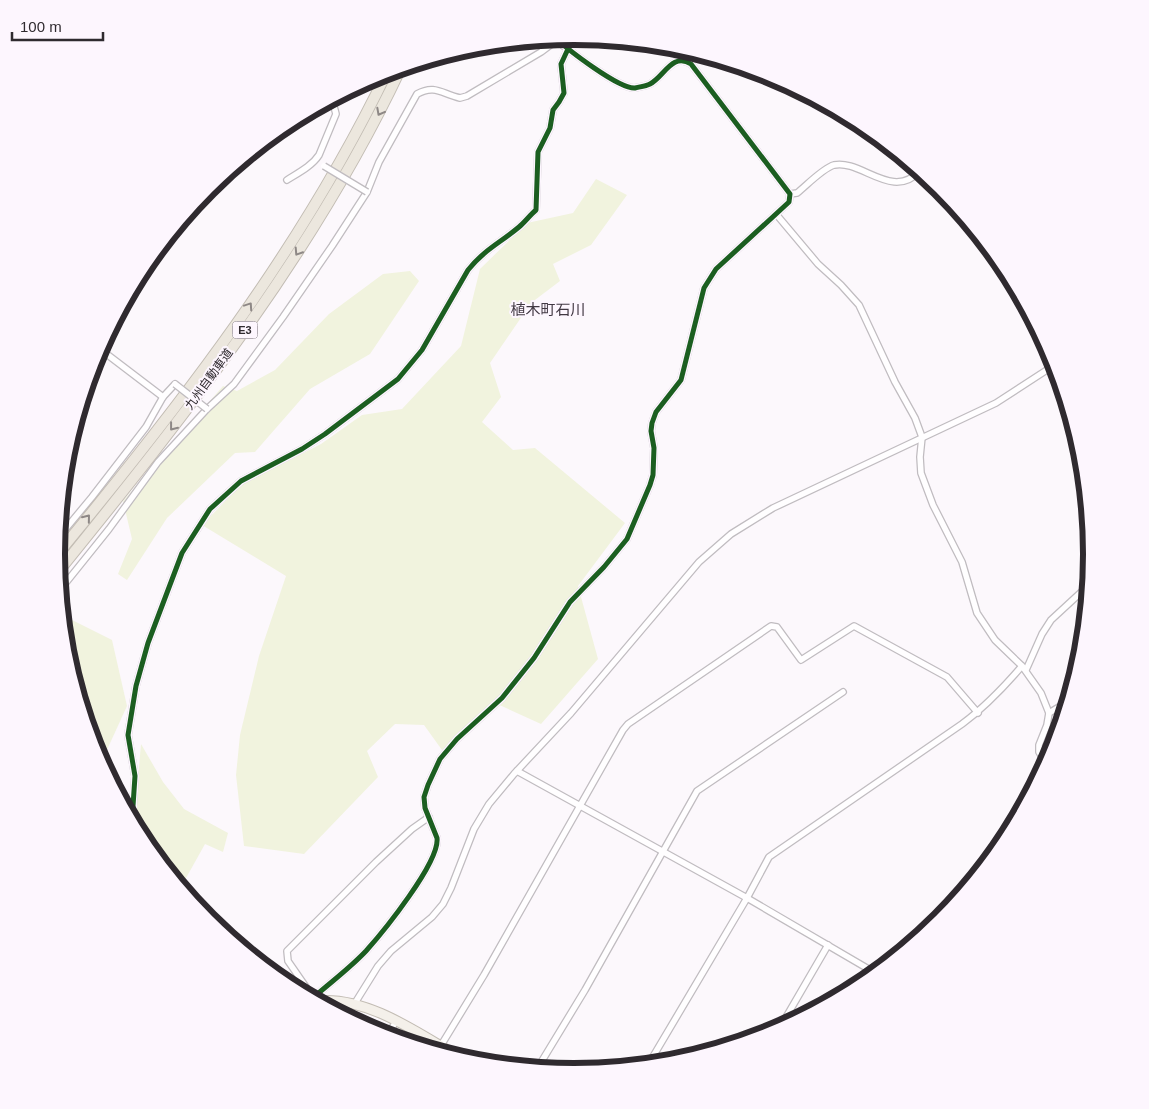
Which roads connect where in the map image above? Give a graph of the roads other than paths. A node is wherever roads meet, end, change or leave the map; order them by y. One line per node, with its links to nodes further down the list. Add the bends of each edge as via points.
1 (563, 45): 4 (street)
2 (568, 45): 4 (street)
3 (549, 46): 11 (street, via 467,96 460,98 438,89 416,94 379,162)
4 (566, 48): 12 (street, via 618,82 633,88 650,84 672,63 681,60 691,64); 32 (street, via 561,64 564,93 553,110 550,128 538,152 536,210 472,265 422,350 398,378 325,434 241,481 210,509 182,553 148,642 136,686 128,735 135,776)
5 (396, 78): 21 (highway, 九州自動車道 / E3, one-way to 21, via 348,172 275,286 209,381)
6 (382, 83): 20 (highway, 九州自動車道 / E3, one-way to 6, via 226,339 275,268 330,181)
7 (334, 106): 8 (street, via 336,114)
8 (316, 160): 10 (street); 11 (street, bridge)
9 (915, 176): 12 (street, via 894,182 842,164 832,166 797,193)
10 (287, 180)
11 (367, 192): 17 (street, via 234,384)
12 (790, 194): 13 (street, via 789,202)
13 (776, 214): 18 (street, via 818,264 859,305); 33 (street, via 716,269 704,288 681,380 656,412 652,423 653,475 627,539 570,602 534,658 502,698 448,748 424,797)
14 (107, 354): 16 (street)
15 (1048, 369): 18 (street, via 996,403)
16 (163, 397): 17 (street, bridge, via 176,384); 19 (street, via 140,434)
17 (207, 408): 22 (street, via 158,462)
18 (922, 437): 24 (street, via 921,473 962,562 977,613 995,640); 30 (street, via 773,508 731,534 699,562)
19 (66, 529)
20 (65, 545)
21 (65, 563)
22 (66, 583)
23 (1083, 591): 24 (street, via 1051,620)
24 (1024, 668): 27 (street); 28 (street, via 1041,693)
25 (843, 692): 34 (street, via 697,791)
26 (1061, 707): 28 (street)
27 (978, 713): 31 (street, via 947,676 854,626 801,660 777,627 771,626 628,724); 35 (street, via 769,857)
28 (1049, 713): 29 (street, via 1039,745)
29 (1042, 756)
30 (517, 771): 31 (street); 41 (street, via 481,817 442,904 432,917 391,950)
31 (579, 806): 34 (street); 46 (street, via 484,975)
32 (133, 809)
33 (429, 817): 38 (street, via 376,862 287,951 289,964); 39 (street, via 437,843 420,878 398,913 366,951)
34 (663, 852): 35 (street); 48 (street)
35 (747, 898): 36 (street); 47 (street)
36 (828, 945): 37 (street); 42 (street)
37 (869, 970)
38 (306, 987)
39 (319, 996)
40 (328, 1000): 41 (main road)
41 (355, 1004): 43 (main road)
42 (786, 1017)
43 (396, 1021): 44 (street); 45 (main road)
44 (391, 1029)
45 (428, 1042)
46 (440, 1046)
47 (653, 1058)
48 (541, 1063)

